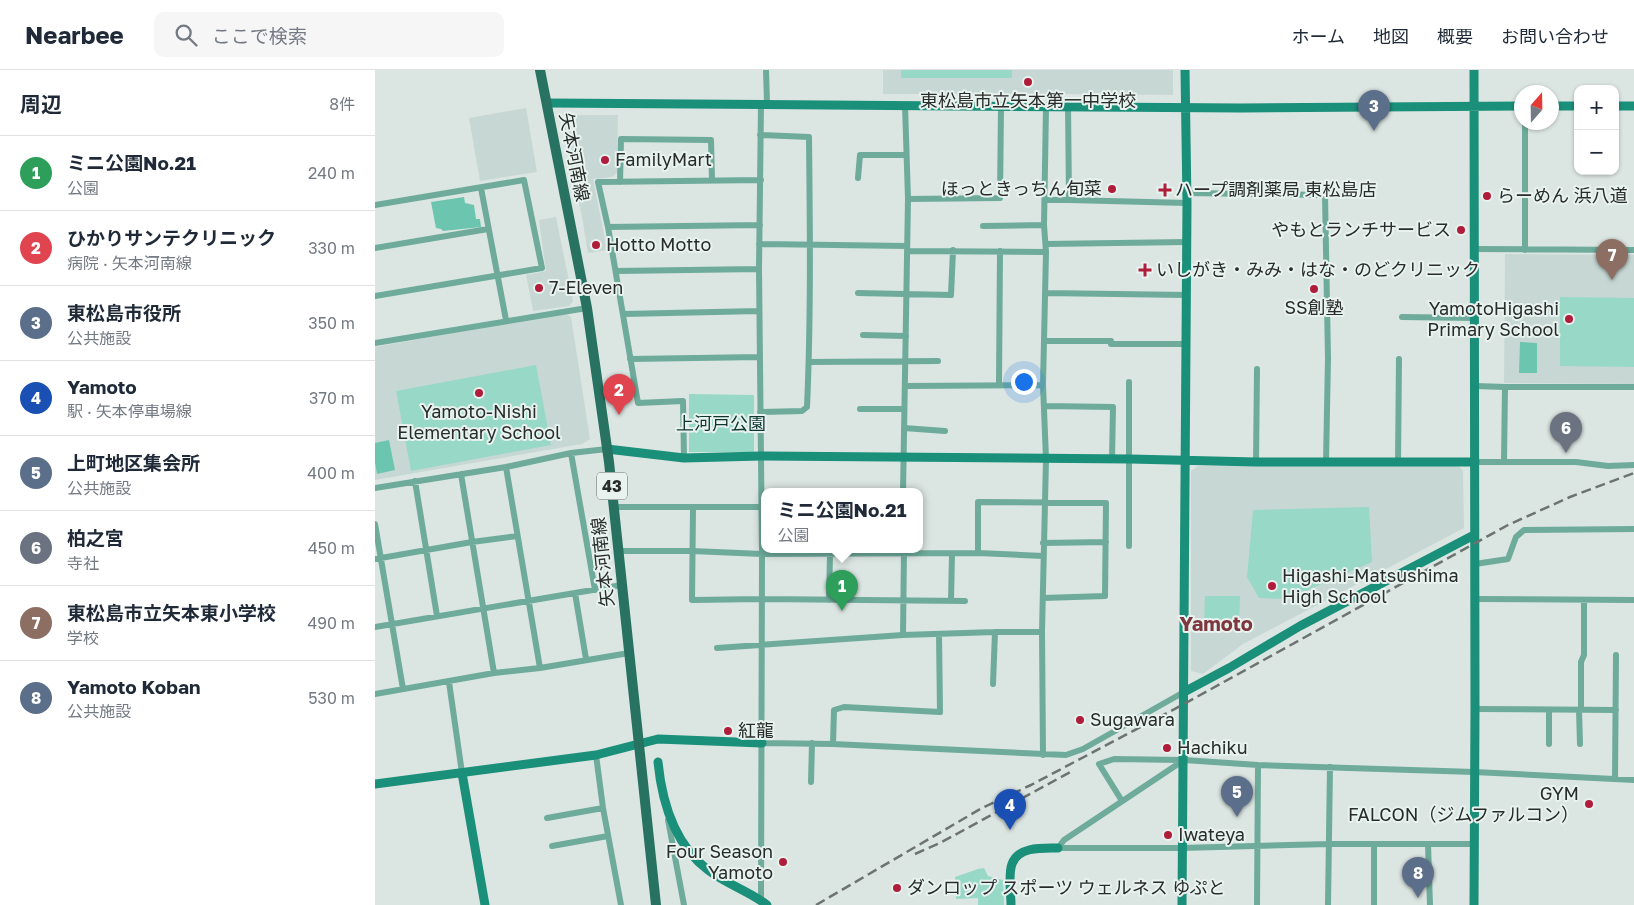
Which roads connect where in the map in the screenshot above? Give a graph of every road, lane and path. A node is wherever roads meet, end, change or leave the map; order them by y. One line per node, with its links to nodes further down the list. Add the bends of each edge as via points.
1 (540, 70): 5 (main road, 矢本河南線 / 43)
2 (766, 70): 6 (street)
3 (1185, 70): 17 (street)
4 (1475, 70): 10 (street)
5 (547, 103): 6 (street); 57 (main road, 矢本河南線 / 43)
6 (764, 103): 7 (street); 19 (street)
7 (905, 105): 9 (street); 20 (street)
8 (1068, 105): 16 (street); 17 (street); 29 (street)
9 (1001, 106): 16 (street); 27 (street, via 1000,198)
10 (1475, 106): 11 (street); 17 (street); 43 (street)
11 (1514, 106)
12 (1559, 106): 13 (street)
13 (1574, 106)
14 (1619, 106): 15 (street)
15 (1634, 106)
16 (1046, 107): 28 (street)
17 (1186, 107): 26 (street)
18 (1525, 130): 45 (street)
19 (760, 135): 23 (street); 40 (street, via 809,137)
20 (906, 156): 21 (street, via 860,155); 27 (street)
21 (858, 178)
22 (712, 180): 23 (street); 24 (street); 24 (street, via 711,140 621,139)
23 (761, 180): 32 (street)
24 (621, 182): 35 (street, via 598,182)
25 (481, 188): 31 (street); 36 (street); 51 (street, via 524,180 542,268)
26 (1187, 193): 30 (street); 98 (street, via 1325,195)
27 (908, 199): 42 (street)
28 (1045, 200): 29 (street); 33 (street)
29 (1069, 200): 30 (street)
30 (1187, 203): 37 (street)
31 (375, 205)
32 (760, 225): 35 (street); 38 (street)
33 (1044, 225): 34 (street); 39 (street)
34 (983, 226)
35 (609, 227): 50 (street)
36 (488, 229): 41 (street); 51 (street)
37 (1187, 242): 39 (street); 55 (street)
38 (759, 244): 40 (street); 49 (street)
39 (1046, 244): 48 (street)
40 (810, 246): 42 (street); 73 (street)
41 (375, 248)
42 (907, 248): 44 (street); 53 (street)
43 (1475, 249): 45 (street); 61 (street)
44 (953, 250): 47 (street); 53 (street, via 951,295)
45 (1525, 250): 46 (street)
46 (1634, 250)
47 (1000, 251): 48 (street); 76 (street)
48 (1046, 252): 54 (street)
49 (759, 269): 50 (street); 58 (street)
50 (616, 271): 59 (street)
51 (498, 276): 56 (street); 62 (street)
52 (858, 293): 53 (street)
53 (905, 293): 64 (street)
54 (1045, 293): 55 (street); 65 (street)
55 (1186, 295): 67 (street)
56 (375, 296)
57 (587, 308): 62 (street); 88 (main road, 矢本河南線 / 43)
58 (759, 311): 59 (street); 68 (street)
59 (624, 314): 69 (street)
60 (1402, 317): 61 (street)
61 (1475, 318): 79 (street)
62 (507, 320): 66 (street)
63 (863, 335): 64 (street)
64 (905, 336): 71 (street)
65 (1044, 341): 67 (street); 77 (street)
66 (375, 343)
67 (1186, 344): 96 (street)
68 (759, 357): 69 (street); 85 (street)
69 (630, 359): 92 (street, via 638,403 683,401)
70 (1399, 359): 101 (street)
71 (906, 361): 72 (street); 73 (street); 78 (street)
72 (938, 361)
73 (809, 362): 85 (street, via 807,407 802,411)
74 (1257, 369): 97 (street)
75 (1129, 382): 95 (street)
76 (999, 384): 77 (street); 78 (street)
77 (1043, 385): 82 (street)
78 (905, 386): 84 (street)
79 (1475, 386): 80 (street); 99 (street)
80 (1505, 387): 81 (street); 100 (street)
81 (1634, 387)
82 (1045, 406): 93 (street); 94 (street, via 1113,408)
83 (860, 409): 84 (street)
84 (904, 409): 86 (street)
85 (760, 412): 90 (street)
86 (904, 428): 87 (street); 91 (street)
87 (945, 431)
88 (607, 449): 89 (street); 92 (street); 110 (main road, 矢本河南線 / 43)
89 (571, 453): 103 (street); 135 (street)
90 (761, 456): 91 (street); 92 (street); 107 (street)
91 (904, 457): 93 (street); 108 (street)
92 (684, 458)
93 (1046, 459): 94 (street); 109 (street)
94 (1112, 459): 95 (street)
95 (1130, 459): 96 (street); 120 (street)
96 (1185, 461): 97 (street); 165 (street)
97 (1257, 462): 98 (street)
98 (1326, 462): 101 (street)
99 (1475, 462): 100 (street); 101 (street); 115 (street)
100 (1504, 462): 102 (street)
101 (1398, 463)
102 (1634, 465)
103 (505, 467): 104 (street); 116 (street)
104 (461, 474): 105 (street); 117 (street)
105 (415, 481): 106 (street); 121 (street)
106 (375, 488)
107 (762, 488)
108 (903, 488)
109 (1045, 502): 118 (street, via 1106,503); 119 (street); 127 (street, via 978,502)
110 (614, 507): 112 (street); 122 (main road, 矢本河南線 / 43)
111 (761, 507): 112 (street)
112 (693, 508): 123 (street)
113 (375, 524): 132 (street)
114 (1634, 529): 133 (street, via 1524,530 1516,537 1509,559)
115 (1474, 534): 133 (street); 165 (street, via 1300,626)
116 (517, 536): 117 (street); 143 (street)
117 (473, 542): 121 (street); 147 (street)
118 (1106, 542): 119 (street); 137 (street, via 1105,596)
119 (1043, 543): 131 (street)
120 (1129, 546)
121 (427, 550): 132 (street); 148 (street)
122 (618, 551): 123 (street); 134 (main road, 矢本河南線 / 43)
123 (692, 551): 128 (street); 138 (street, via 692,600)
124 (867, 553): 129 (street)
125 (904, 553): 144 (street)
126 (923, 553): 130 (street)
127 (979, 553): 130 (street); 131 (street)
128 (762, 554): 129 (street); 138 (street)
129 (830, 554): 140 (street)
130 (952, 554): 145 (street)
131 (1043, 556): 137 (street)
132 (378, 558): 149 (street)
133 (1475, 564): 139 (street)
134 (622, 585): 135 (street); 157 (main road, 矢本河南線 / 43)
135 (595, 590): 136 (street)
136 (575, 593): 143 (street); 159 (street)
137 (1043, 598): 152 (street)
138 (762, 599): 140 (street); 155 (street)
139 (1475, 599): 141 (street); 167 (street)
140 (829, 600): 144 (street)
141 (1584, 600): 142 (street); 169 (street)
142 (1634, 600)
143 (530, 601): 147 (street); 160 (street)
144 (903, 601): 145 (street); 154 (street)
145 (951, 601): 146 (street)
146 (965, 601)
147 (483, 607): 148 (street); 161 (street)
148 (437, 616): 149 (street)
149 (392, 624): 150 (street); 164 (street)
150 (375, 627)
151 (995, 632): 152 (street); 153 (street); 163 (street)
152 (1043, 632): 178 (street)
153 (939, 634): 154 (street); 174 (street, via 940,712 844,707 834,710)
154 (903, 635): 155 (street)
155 (761, 646): 156 (street); 171 (street)
156 (717, 648)
157 (629, 652): 159 (street); 173 (main road, 矢本河南線 / 43)
158 (1616, 655): 170 (street)
159 (586, 659): 160 (street)
160 (540, 668): 161 (street)
161 (494, 673): 162 (street)
162 (449, 682): 164 (street); 184 (street)
163 (993, 684)
164 (403, 689): 166 (street)
165 (1185, 692): 178 (street, via 1083,748 1066,755); 179 (street)
166 (375, 694)
167 (1475, 709): 168 (street); 183 (street)
168 (1549, 710): 169 (street); 175 (street)
169 (1580, 710): 170 (street); 176 (street)
170 (1616, 710): 185 (street)
171 (762, 743): 172 (street); 173 (street, via 658,739); 202 (street)
172 (812, 743): 174 (street); 187 (street)
173 (639, 744): 177 (street); 205 (main road, 矢本河南線 / 43)
174 (833, 744): 178 (street)
175 (1549, 744)
176 (1580, 744)
177 (596, 755): 184 (street); 190 (street)
178 (1043, 755)
179 (1184, 760): 181 (street); 189 (street); 189 (street, via 1114,759 1099,764); 201 (street)
180 (658, 762): 191 (street)
181 (1258, 765): 182 (street); 199 (street)
182 (1330, 767): 183 (street); 194 (street)
183 (1474, 772): 185 (street); 197 (street)
184 (462, 773): 188 (street); 203 (street)
185 (1615, 779): 186 (street)
186 (1634, 780)
187 (811, 782)
188 (375, 784)
189 (1121, 801): 200 (street, via 1064,840)
190 (603, 808): 192 (street); 193 (street)
191 (667, 812): 202 (street, via 689,853 707,870); 206 (street)
192 (547, 818)
193 (608, 836): 198 (street); 204 (street)
194 (1329, 844): 195 (street); 199 (street); 210 (street)
195 (1374, 844): 196 (street); 211 (street)
196 (1429, 844): 197 (street); 212 (street)
197 (1473, 844): 213 (street)
198 (552, 846)
199 (1258, 846): 201 (street); 209 (street)
200 (1058, 848): 201 (street); 207 (street, via 1027,851 1013,862)
201 (1182, 848): 208 (street)
202 (764, 903)
203 (485, 905)
204 (621, 905)
205 (656, 905)
206 (683, 905)
207 (1011, 905)
208 (1183, 905)
209 (1257, 905)
210 (1328, 905)
211 (1374, 905)
212 (1430, 905)
213 (1474, 905)

